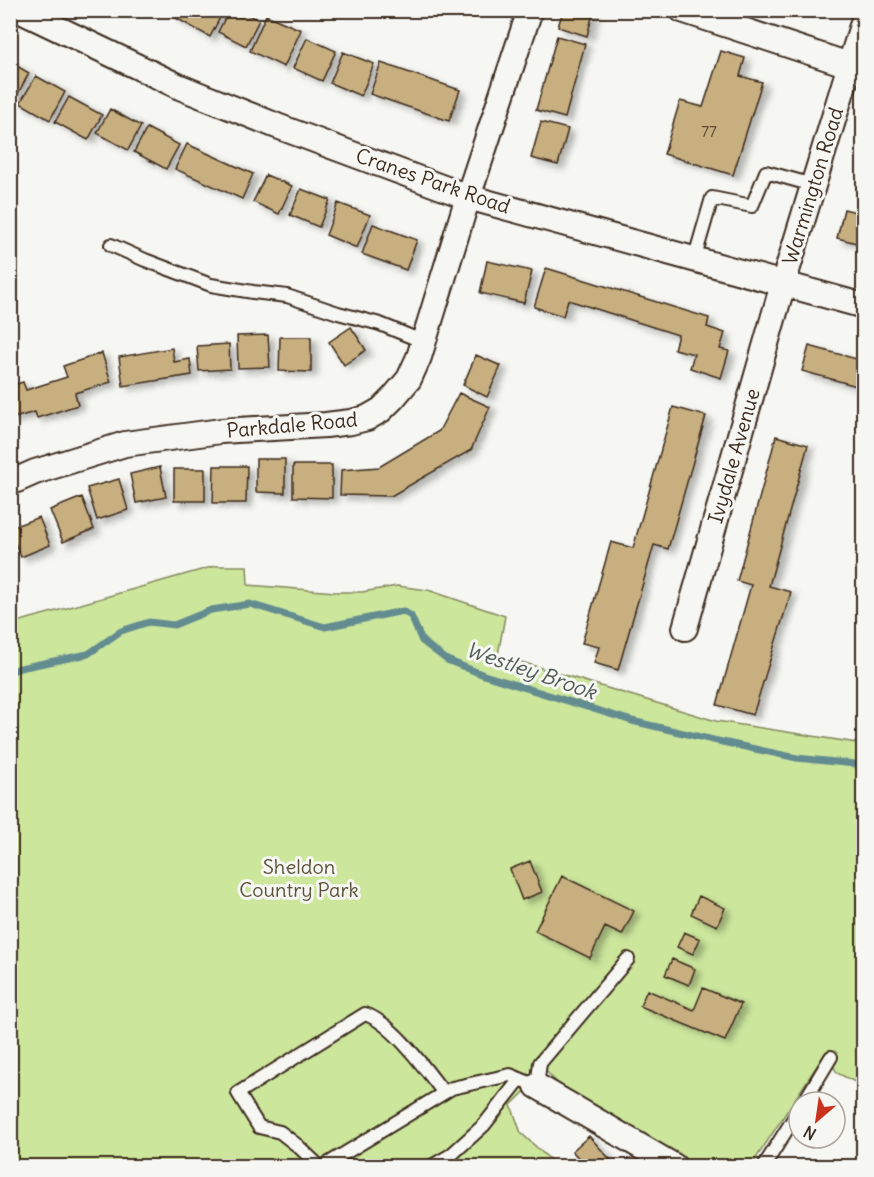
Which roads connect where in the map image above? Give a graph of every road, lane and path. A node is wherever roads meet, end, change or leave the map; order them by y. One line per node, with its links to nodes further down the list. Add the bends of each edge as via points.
1 (19, 10): 7 (street, Cranes Park Road, via 180,87)
2 (530, 10): 7 (street, Parkdale Road)
3 (682, 10): 5 (street)
4 (864, 19): 5 (street, Warmington Road)
5 (849, 65): 6 (street, Warmington Road)
6 (813, 185): 9 (lane, via 766,172 752,206 712,198); 10 (street, Warmington Road)
7 (468, 197): 9 (street, Cranes Park Road); 12 (street, Parkdale Road)
8 (111, 245): 12 (lane, via 212,285 287,296 380,324)
9 (694, 260): 10 (street, Cranes Park Road)
10 (783, 284): 11 (street, Cranes Park Road); 14 (street, Ivydale Avenue)
11 (864, 306)
12 (424, 342): 13 (street, Parkdale Road, via 409,380 381,410 367,418 326,425 221,430 125,444)
13 (10, 483)
14 (685, 628)
15 (628, 959): 17 (lane)
16 (831, 1057): 18 (lane)
17 (528, 1082): 19 (lane, via 510,1075); 23 (lane, via 451,1155); 24 (street)
18 (811, 1090)
19 (444, 1093): 21 (lane, via 407,1046 364,1014 238,1093 259,1127 280,1132); 22 (lane)
20 (787, 1130): 25 (lane)
21 (319, 1167)
22 (324, 1167)
23 (432, 1167)
24 (674, 1167)
25 (764, 1167)

